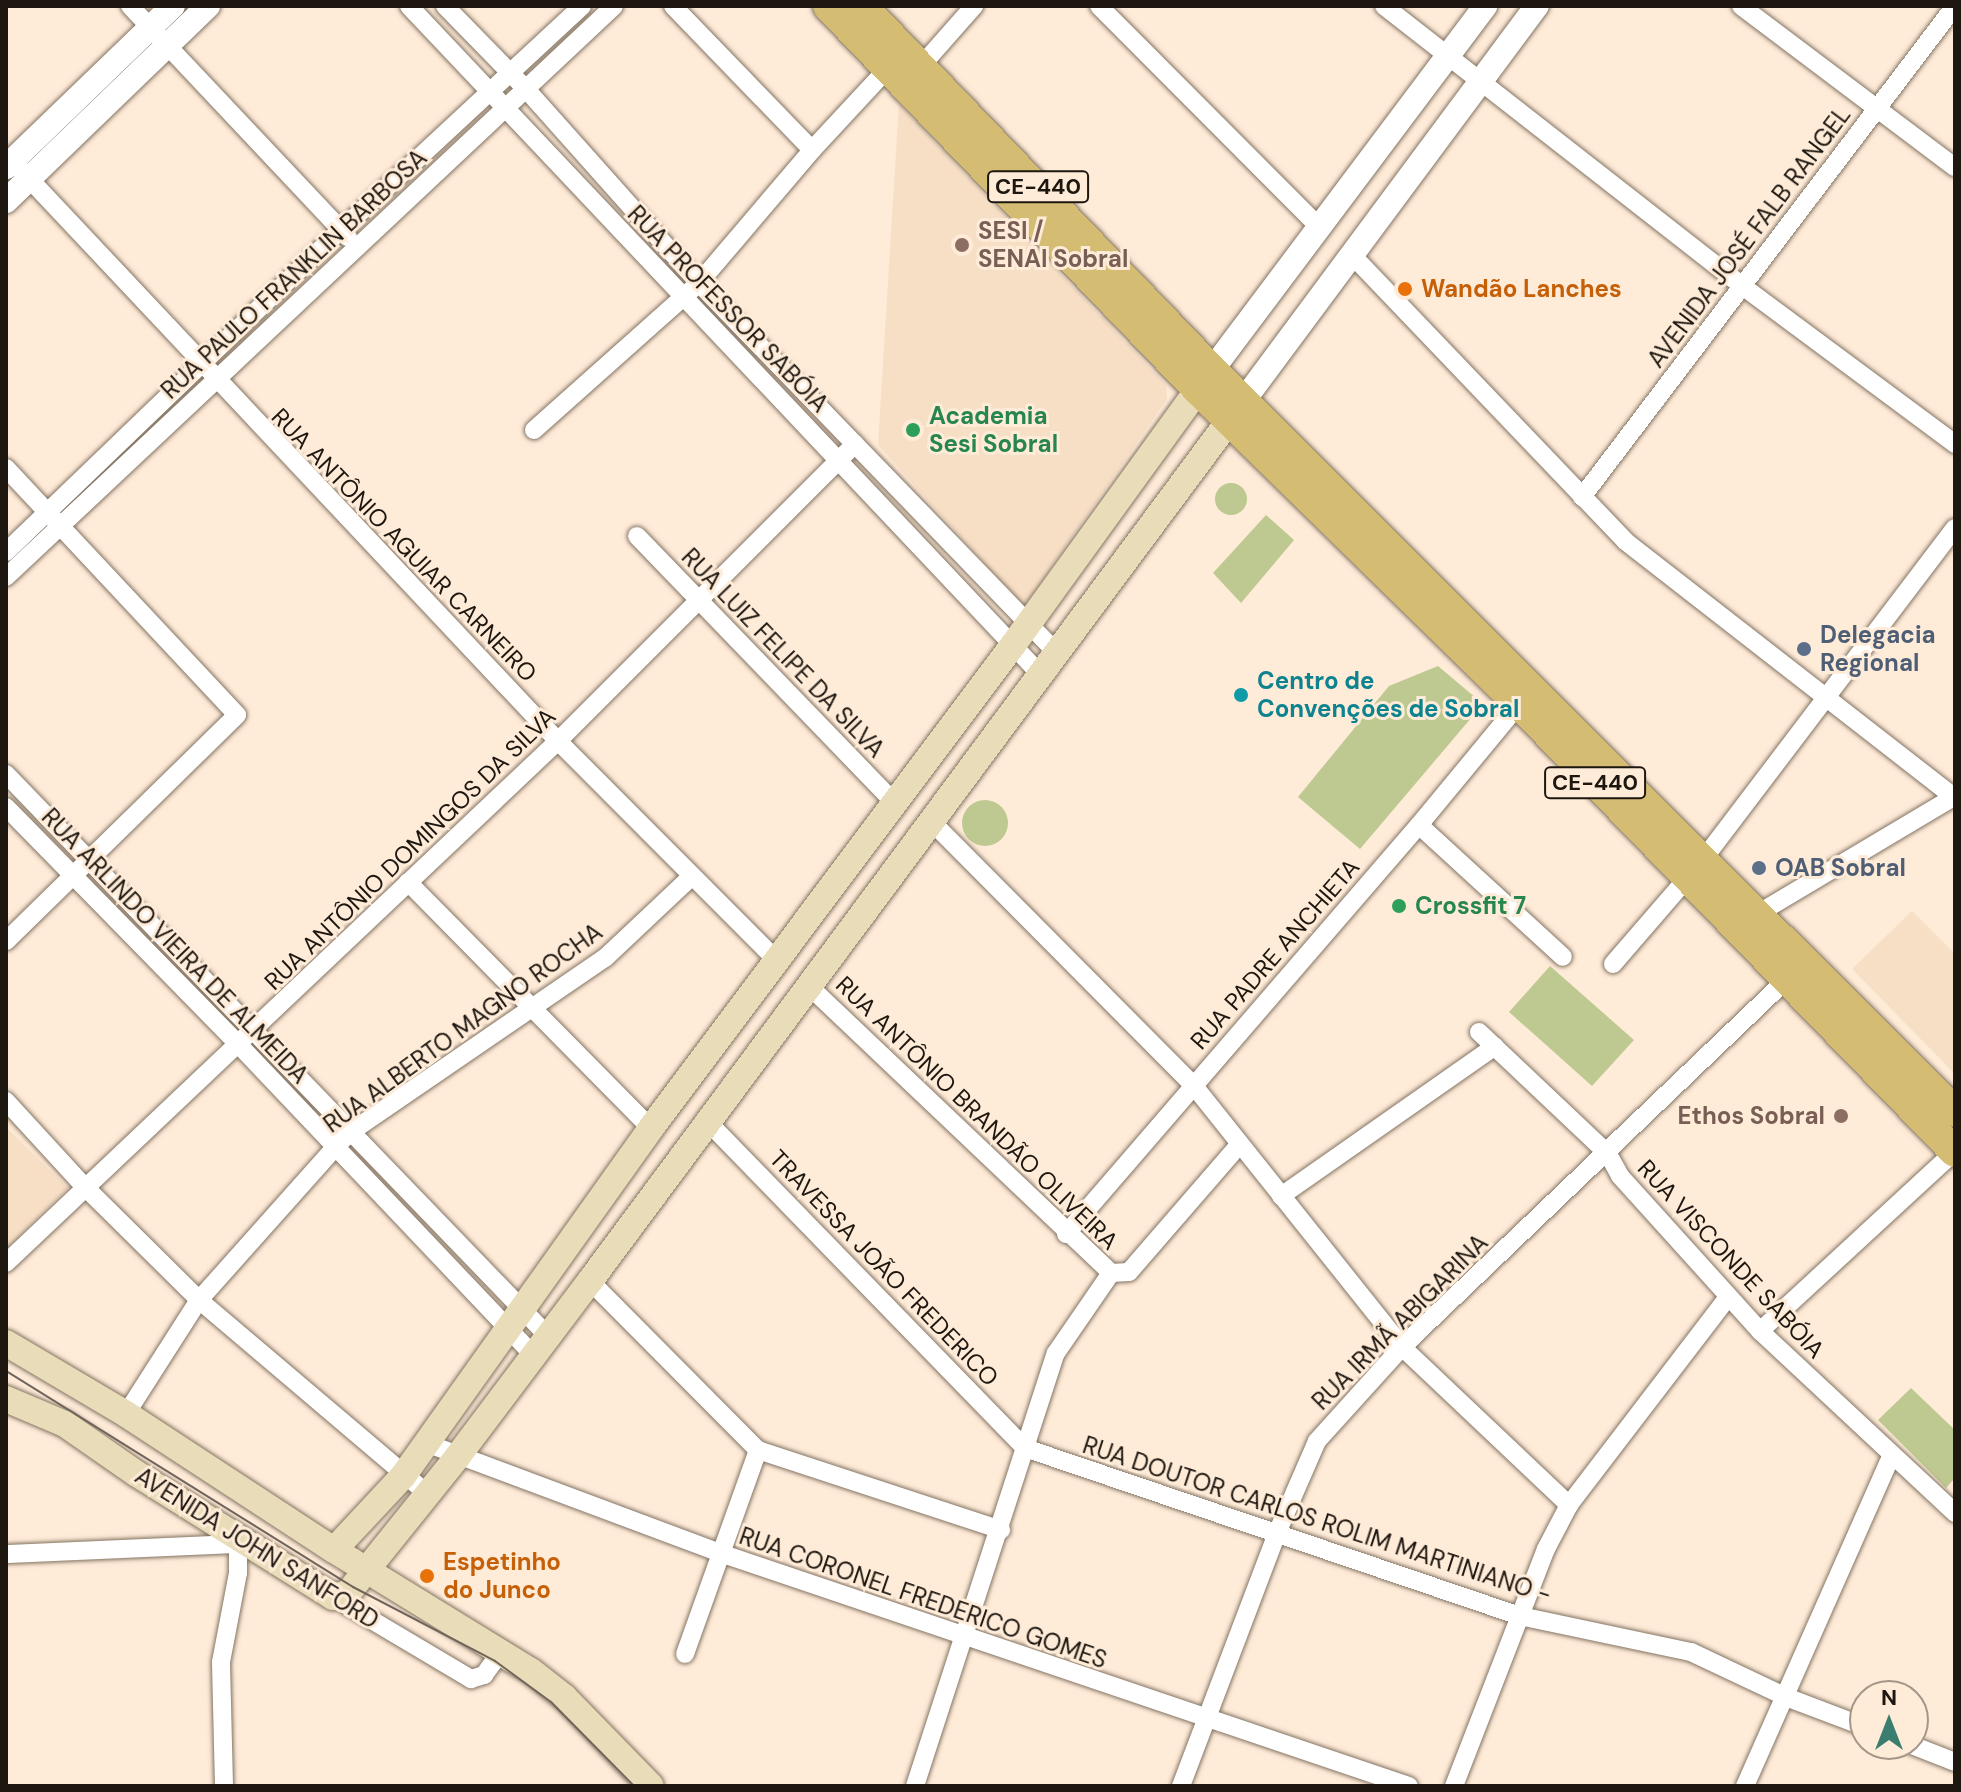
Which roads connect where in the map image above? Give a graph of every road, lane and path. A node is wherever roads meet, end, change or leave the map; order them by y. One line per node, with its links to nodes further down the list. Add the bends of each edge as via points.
1 (130, 6): 18 (street)
2 (173, 6): 18 (street)
3 (208, 6): 18 (street)
4 (409, 6): 25 (street, RUA PROFESSOR SABÓIA)
5 (445, 6): 22 (street, RUA PROFESSOR SABÓIA)
6 (582, 6): 22 (street, RUA PAULO FRANKLIN BARBOSA)
7 (614, 6): 24 (street, RUA PAULO FRANKLIN BARBOSA)
8 (673, 6): 28 (street)
9 (828, 6): 21 (main road, CE-440)
10 (862, 6): 20 (main road, CE-440)
11 (974, 6): 20 (street)
12 (1099, 6): 33 (street)
13 (1384, 6): 19 (street)
14 (1485, 6): 19 (street)
15 (1537, 6): 23 (street)
16 (1741, 6): 27 (street)
17 (1955, 6): 27 (street, AVENIDA JOSÉ FALB RANGEL)
18 (159, 36): 29 (street); 31 (street); 34 (street)
19 (1449, 55): 23 (street); 33 (street)
20 (922, 65): 45 (main road, CE-440)
21 (889, 67): 28 (street); 45 (main road, CE-440)
22 (511, 74): 24 (street, RUA PROFESSOR SABÓIA); 25 (street, RUA PAULO FRANKLIN BARBOSA)
23 (1483, 79): 36 (street); 39 (street)
24 (526, 89): 26 (street, RUA PAULO FRANKLIN BARBOSA); 38 (street, RUA PROFESSOR SABÓIA)
25 (490, 94): 26 (street, RUA PROFESSOR SABÓIA); 34 (street, RUA PAULO FRANKLIN BARBOSA)
26 (506, 109): 35 (street, RUA PAULO FRANKLIN BARBOSA); 41 (street, RUA PROFESSOR SABÓIA)
27 (1878, 109): 30 (street); 39 (street, AVENIDA JOSÉ FALB RANGEL)
28 (812, 150): 38 (street)
29 (8, 160): 31 (street, RUA ANTÔNIO AGUIAR CARNEIRO)
30 (1955, 167)
31 (30, 179): 32 (street); 44 (street, RUA ANTÔNIO AGUIAR CARNEIRO)
32 (6, 201)
33 (1320, 228): 45 (street)
34 (341, 230): 35 (street); 37 (street, RUA PAULO FRANKLIN BARBOSA)
35 (357, 248): 40 (street, RUA PAULO FRANKLIN BARBOSA)
36 (1352, 255): 46 (street); 52 (street)
37 (293, 277): 40 (street); 44 (street, RUA PAULO FRANKLIN BARBOSA)
38 (699, 283): 41 (street); 42 (street, RUA PROFESSOR SABÓIA)
39 (1741, 285): 49 (street); 52 (street, AVENIDA JOSÉ FALB RANGEL)
40 (309, 293): 44 (street, RUA PAULO FRANKLIN BARBOSA)
41 (683, 299): 43 (street, RUA PROFESSOR SABÓIA); 47 (street)
42 (752, 337): 43 (street); 48 (street, RUA PROFESSOR SABÓIA)
43 (736, 351): 50 (street, RUA PROFESSOR SABÓIA)
44 (209, 373): 53 (street, RUA PAULO FRANKLIN BARBOSA); 64 (street, RUA ANTÔNIO AGUIAR CARNEIRO)
45 (1205, 380): 46 (main road, CE-440); 59 (main road)
46 (1237, 410): 60 (main road); 63 (main road, CE-440); 72 (main road, CE-440)
47 (534, 430)
48 (855, 444): 50 (street, RUA ANTÔNIO DOMINGOS DA SILVA); 59 (street, RUA PROFESSOR SABÓIA)
49 (1955, 444)
50 (838, 460): 58 (street, RUA ANTÔNIO DOMINGOS DA SILVA); 59 (street, RUA PROFESSOR SABÓIA)
51 (6, 468): 53 (street)
52 (1582, 497): 62 (street, via 1671,579)
53 (53, 519): 56 (street, RUA PAULO FRANKLIN BARBOSA); 57 (street, RUA PAULO FRANKLIN BARBOSA); 71 (street, via 237,715)
54 (1955, 528): 62 (street)
55 (637, 536): 58 (street, RUA LUIZ FELIPE DA SILVA)
56 (6, 552)
57 (6, 577)
58 (700, 602): 64 (street, RUA ANTÔNIO DOMINGOS DA SILVA); 67 (street, RUA LUIZ FELIPE DA SILVA)
59 (1020, 635): 60 (street); 61 (street); 67 (main road)
60 (1056, 652): 61 (main road)
61 (1040, 674): 69 (main road)
62 (1826, 697): 66 (street); 72 (street)
63 (1519, 704): 70 (street, RUA PADRE ANCHIETA); 72 (main road, CE-440)
64 (558, 741): 74 (street, RUA ANTÔNIO AGUIAR CARNEIRO); 75 (street, RUA ANTÔNIO DOMINGOS DA SILVA)
65 (6, 774): 71 (street, RUA ARLINDO VIEIRA DE ALMEIDA)
66 (1955, 796): 77 (street)
67 (894, 802): 76 (main road)
68 (6, 807): 73 (street, RUA ARLINDO VIEIRA DE ALMEIDA)
69 (932, 822): 78 (main road); 90 (street)
70 (1419, 825): 80 (street); 90 (street, RUA PADRE ANCHIETA)
71 (91, 860): 73 (street); 86 (street, RUA ARLINDO VIEIRA DE ALMEIDA)
72 (1695, 869): 77 (main road, CE-440); 82 (street)
73 (74, 876): 79 (street); 88 (street, RUA ARLINDO VIEIRA DE ALMEIDA)
74 (690, 878): 81 (street, RUA ANTÔNIO AGUIAR CARNEIRO); 85 (street, RUA ALBERTO MAGNO ROCHA, via 628,939)
75 (408, 882): 85 (street); 86 (street, RUA ANTÔNIO DOMINGOS DA SILVA)
76 (816, 908): 78 (main road); 81 (main road)
77 (1747, 920): 83 (main road, CE-440); 92 (main road, CE-440)
78 (849, 933): 84 (main road)
79 (6, 941)
80 (1563, 957)
81 (777, 961): 94 (main road)
82 (1613, 964)
83 (1786, 980): 98 (main road, CE-440); 99 (street, RUA IRMÃ ABIGARINA)
84 (810, 987): 93 (main road); 102 (street, RUA ANTÔNIO BRANDÃO OLIVEIRA)
85 (534, 1008): 94 (street); 95 (street, RUA ALBERTO MAGNO ROCHA)
86 (254, 1031): 88 (street, RUA ANTÔNIO DOMINGOS DA SILVA); 95 (street, RUA ARLINDO VIEIRA DE ALMEIDA)
87 (1479, 1032): 89 (street, RUA VISCONDE SABÓIA)
88 (240, 1046): 97 (street, RUA ARLINDO VIEIRA DE ALMEIDA); 100 (street, RUA ANTÔNIO DOMINGOS DA SILVA)
89 (1495, 1046): 99 (street, RUA VISCONDE SABÓIA); 101 (street)
90 (1194, 1086): 96 (street); 102 (street, RUA PADRE ANCHIETA)
91 (6, 1101): 100 (street)
92 (1955, 1112)
93 (707, 1121): 105 (main road); 116 (street, TRAVESSA JOÃO FREDERICO)
94 (651, 1128): 108 (main road)
95 (352, 1131): 97 (street, RUA ALBERTO MAGNO ROCHA); 108 (street, RUA ARLINDO VIEIRA DE ALMEIDA)
96 (1240, 1144): 101 (street); 104 (street, via 1129,1272)
97 (336, 1146): 107 (street, RUA ALBERTO MAGNO ROCHA); 108 (street, RUA ARLINDO VIEIRA DE ALMEIDA)
98 (1955, 1151): 109 (street)
99 (1608, 1154): 106 (street, RUA VISCONDE SABÓIA, via 1620,1176); 112 (street, RUA IRMÃ ABIGARINA)
100 (84, 1186): 103 (street, RUA ANTÔNIO DOMINGOS DA SILVA); 107 (street)
101 (1281, 1196): 112 (street)
102 (1066, 1234): 104 (street, RUA ANTÔNIO BRANDÃO OLIVEIRA)
103 (6, 1263)
104 (1111, 1273): 116 (street, via 1056,1353)
105 (590, 1281): 111 (main road); 117 (street)
106 (1728, 1297): 109 (street, RUA VISCONDE SABÓIA); 122 (street)
107 (199, 1300): 114 (street, RUA ALBERTO MAGNO ROCHA); 120 (street)
108 (516, 1317): 111 (street); 115 (main road)
109 (1760, 1331): 118 (street, RUA VISCONDE SABÓIA)
110 (6, 1343): 114 (main road, AVENIDA JOHN SANFORD)
111 (541, 1346): 119 (main road)
112 (1402, 1347): 122 (street); 125 (street, RUA IRMÃ ABIGARINA, via 1317,1441)
113 (6, 1399): 126 (main road, AVENIDA JOHN SANFORD, via 65,1424)
114 (126, 1414): 127 (main road, AVENIDA JOHN SANFORD)
115 (426, 1443): 119 (street, RUA CORONEL FREDERICO GOMES); 120 (main road)
116 (1025, 1448): 124 (street); 125 (street, RUA DOUTOR CARLOS ROLIM MARTINIANO -)
117 (758, 1450): 124 (street); 129 (street)
118 (1892, 1455): 123 (street, RUA VISCONDE SABÓIA); 136 (street)
119 (458, 1456): 121 (main road); 129 (street, RUA CORONEL FREDERICO GOMES)
120 (403, 1476): 121 (street); 127 (main road)
121 (428, 1494): 130 (main road)
122 (1569, 1505): 132 (street)
123 (1952, 1505)
124 (1001, 1530): 133 (street)
125 (1277, 1533): 132 (street, RUA DOUTOR CARLOS ROLIM MARTINIANO -); 137 (street, RUA IRMÃ ABIGARINA)
126 (243, 1544): 128 (street); 131 (main road, AVENIDA JOHN SANFORD); 141 (street, via 221,1662)
127 (334, 1550): 130 (main road, AVENIDA JOHN SANFORD)
128 (6, 1554)
129 (723, 1554): 133 (street, RUA CORONEL FREDERICO GOMES); 135 (street)
130 (367, 1570): 131 (main road, via 348,1593); 134 (main road, AVENIDA JOHN SANFORD)
131 (333, 1597): 134 (street, AVENIDA JOHN SANFORD, via 471,1679 484,1675)
132 (1520, 1616): 136 (street, RUA DOUTOR CARLOS ROLIM MARTINIANO -, via 1691,1652); 146 (street)
133 (965, 1638): 137 (street, RUA CORONEL FREDERICO GOMES); 143 (street)
134 (501, 1652): 142 (main road, AVENIDA JOHN SANFORD, via 564,1697)
135 (685, 1654)
136 (1786, 1697): 138 (street, RUA DOUTOR CARLOS ROLIM MARTINIANO -); 147 (street)
137 (1205, 1720): 144 (street, RUA IRMÃ ABIGARINA); 145 (street, RUA CORONEL FREDERICO GOMES)
138 (1849, 1721)
139 (1929, 1752): 140 (street)
140 (1955, 1762)
141 (224, 1786)
142 (651, 1786)
143 (915, 1786)
144 (1181, 1786)
145 (1409, 1786)
146 (1454, 1786)
147 (1745, 1786)

